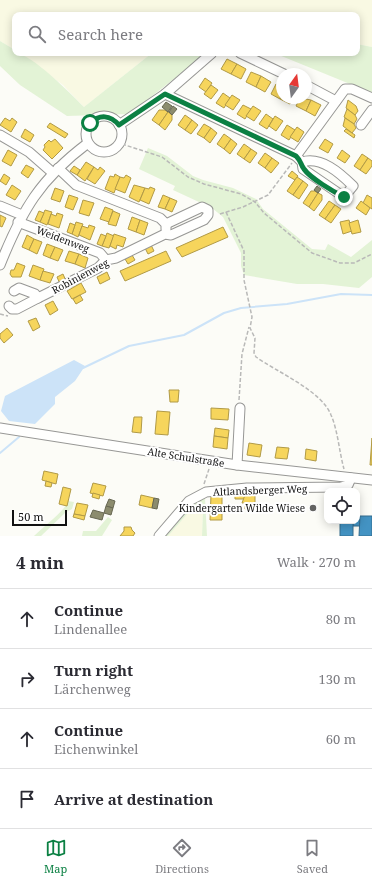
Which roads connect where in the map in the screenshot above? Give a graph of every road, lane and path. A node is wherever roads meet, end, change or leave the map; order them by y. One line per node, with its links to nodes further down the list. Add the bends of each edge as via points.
1 (209, 56): 5 (street)
2 (246, 56): 3 (street)
3 (276, 70)
4 (312, 87): 7 (street)
5 (165, 94): 9 (street); 14 (street)
6 (372, 99): 7 (street, via 348,88)
7 (336, 101): 14 (street)
8 (372, 110): 10 (street)
9 (119, 125): 12 (street, via 110,118 94,119 86,133); 12 (street, via 121,137 116,148 98,151)
10 (361, 125)
11 (0, 135): 15 (street)
12 (88, 143): 15 (street)
13 (122, 144): 16 (path, via 162,157 188,177 240,194)
14 (299, 159): 14 (street, via 303,169 344,197 353,186 319,161); 16 (path, via 268,195)
15 (56, 170): 20 (street, via 35,193); 21 (street, via 76,185 160,218)
16 (255, 202): 18 (path); 23 (path, via 264,213 312,253 340,263 354,263)
17 (0, 206): 20 (street, Weidenweg)
18 (226, 212): 19 (path); 31 (path, via 244,251 244,280 252,317)
19 (220, 214)
20 (20, 218): 24 (street, Weidenweg, via 100,253); 25 (street)
21 (166, 224): 22 (street); 22 (street, Robinienweg, via 202,207 208,210 204,220 171,235)
22 (165, 234): 24 (street, Robinienweg, via 116,258)
23 (372, 254)
24 (106, 260): 27 (street, Robinienweg, via 98,268)
25 (0, 265)
26 (14, 291): 27 (street, via 19,288 35,294)
27 (38, 298): 28 (street, Robinienweg, via 18,309)
28 (9, 306)
29 (0, 314): 30 (path)
30 (9, 316)
31 (250, 325): 32 (path, via 240,370); 36 (path, via 255,338 256,357 305,387 327,408 333,420)
32 (240, 408): 35 (street)
33 (0, 428): 34 (street, Alte Schulstraße)
34 (210, 461): 35 (street, Alte Schulstraße); 38 (path)
35 (237, 465): 36 (street, Alte Schulstraße)
36 (348, 475): 37 (street, Alte Schulstraße); 38 (street, Altlandsberger Weg, via 348,485 341,487 247,488)
37 (372, 480)
38 (203, 492): 39 (street, Altlandsberger Weg, via 189,501)
39 (159, 536)

